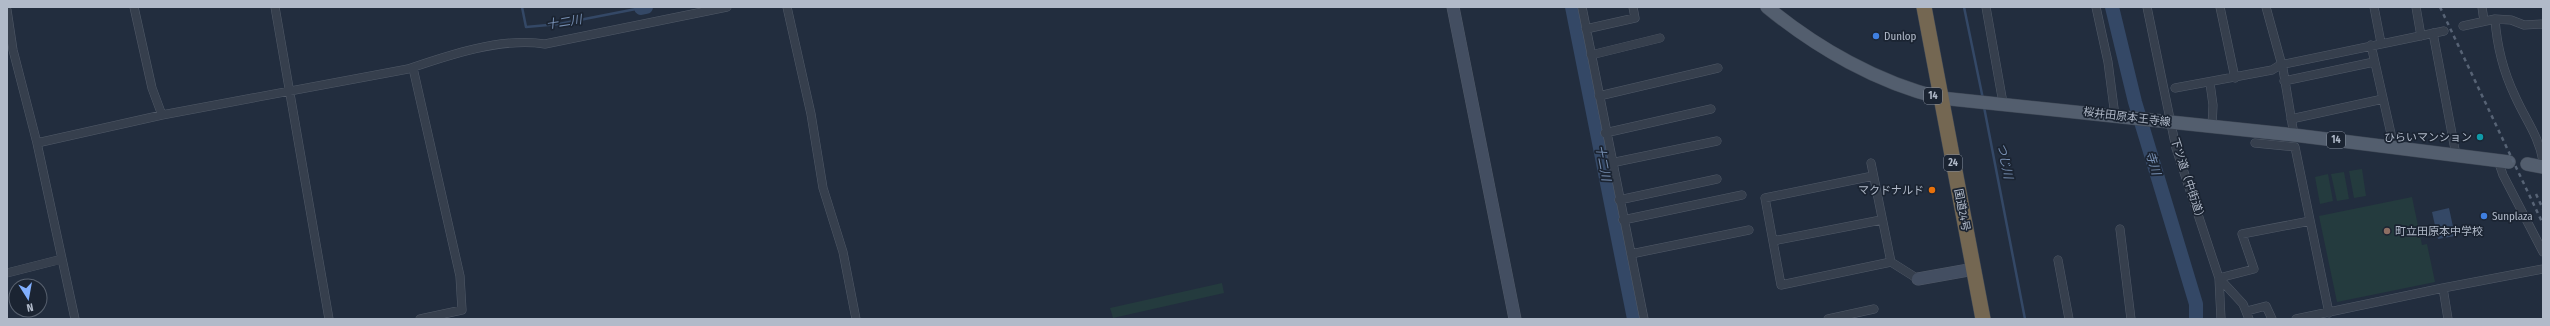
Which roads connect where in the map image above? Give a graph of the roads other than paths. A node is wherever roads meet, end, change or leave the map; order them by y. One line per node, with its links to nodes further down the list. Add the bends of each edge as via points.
1 (134, 7): 46 (street, via 152,88)
2 (275, 7): 40 (street)
3 (727, 7): 34 (street, via 545,44 526,41 448,55)
4 (787, 7): 92 (street, via 811,114 823,188 843,252)
5 (1453, 7): 93 (street)
6 (1582, 7): 24 (street)
7 (1633, 7): 24 (street, via 1635,18)
8 (1767, 7): 42 (main road, 桜井田原本王寺線 / 14, via 1812,40 1854,65 1924,94)
9 (1924, 7): 42 (highway, 国道24号 / 24)
10 (1986, 7): 44 (street)
11 (2096, 7): 47 (street)
12 (2147, 7): 49 (street, 下ツ道（中街道）)
13 (2220, 7): 36 (street)
14 (2266, 7): 33 (street)
15 (2374, 7): 29 (street)
16 (2416, 7): 27 (street)
17 (2482, 7): 21 (street)
18 (7, 10): 20 (street)
19 (2495, 19): 21 (street); 22 (street, via 2511,20 2524,25); 59 (street, via 2498,51 2515,96 2540,143)
20 (8, 20): 54 (street, via 13,50)
21 (2484, 21): 23 (street)
22 (2543, 24)
23 (2463, 26)
24 (1586, 29): 31 (street)
25 (2444, 31): 26 (street)
26 (2433, 33): 27 (street); 57 (street)
27 (2421, 36): 29 (street)
28 (1660, 38): 31 (street)
29 (2381, 43): 30 (street)
30 (2371, 46): 32 (street); 33 (street)
31 (1591, 55): 41 (street)
32 (2374, 62): 37 (street); 43 (street)
33 (2280, 65): 36 (street, via 2272,70); 37 (street)
34 (413, 68): 40 (street); 87 (street, via 460,276 462,310)
35 (1718, 68): 41 (street)
36 (2234, 78): 38 (street)
37 (2284, 81): 48 (street)
38 (2210, 83): 39 (street); 50 (street)
39 (2175, 88)
40 (290, 91): 46 (street); 90 (street)
41 (1599, 96): 51 (street)
42 (1941, 98): 44 (main road, 桜井田原本王寺線 / 14); 79 (highway, 国道24号 / 24)
43 (2383, 99): 48 (street); 56 (street)
44 (2003, 104): 47 (main road, 桜井田原本王寺線 / 14)
45 (1711, 109): 51 (street)
46 (162, 115): 54 (street)
47 (2118, 116): 49 (main road, 桜井田原本王寺線 / 14)
48 (2291, 119): 52 (street)
49 (2166, 122): 50 (main road, 桜井田原本王寺線 / 14); 82 (street, 下ツ道（中街道）)
50 (2212, 127): 52 (main road, 桜井田原本王寺線 / 14)
51 (1605, 133): 60 (street)
52 (2294, 135): 56 (main road, 桜井田原本王寺線 / 14)
53 (1717, 141): 60 (street)
54 (37, 143): 76 (street)
55 (2255, 143): 70 (street, via 2295,147)
56 (2394, 147): 57 (main road, 桜井田原本王寺線 / 14)
57 (2456, 155): 58 (main road, 桜井田原本王寺線 / 14)
58 (2504, 161): 74 (street, via 2503,175)
59 (2543, 161)
60 (1611, 163): 67 (street)
61 (1871, 163): 64 (street)
62 (2527, 164): 63 (main road)
63 (2543, 167)
64 (1873, 176): 69 (street); 73 (street, via 1765,198)
65 (1717, 179): 67 (street)
66 (1742, 195): 68 (street)
67 (1619, 200): 68 (street)
68 (1624, 220): 75 (street)
69 (1881, 220): 73 (street); 78 (street)
70 (2310, 221): 82 (street, via 2242,234 2254,269); 86 (street)
71 (2120, 229): 98 (street)
72 (1749, 230): 75 (street)
73 (1773, 241): 78 (street, via 1781,285)
74 (2543, 252)
75 (1631, 254): 94 (street)
76 (62, 259): 81 (street); 89 (street)
77 (2058, 260): 97 (street)
78 (1891, 262): 83 (street)
79 (1974, 269): 83 (street); 96 (highway, 国道24号 / 24)
80 (2543, 270): 84 (street)
81 (7, 273)
82 (2219, 278): 88 (street, 下ツ道（中街道）); 99 (street)
83 (1918, 279)
84 (2443, 288): 86 (street); 102 (street)
85 (1874, 310): 95 (street)
86 (2329, 313): 101 (street)
87 (457, 315): 91 (street)
88 (2248, 315): 100 (street, via 2266,306)
89 (75, 319)
90 (329, 319)
91 (420, 319)
92 (856, 319)
93 (1515, 319)
94 (1644, 319)
95 (1828, 319)
96 (1983, 319)
97 (2069, 319)
98 (2131, 319)
99 (2221, 319)
100 (2272, 319)
101 (2296, 319)
102 (2448, 319)

